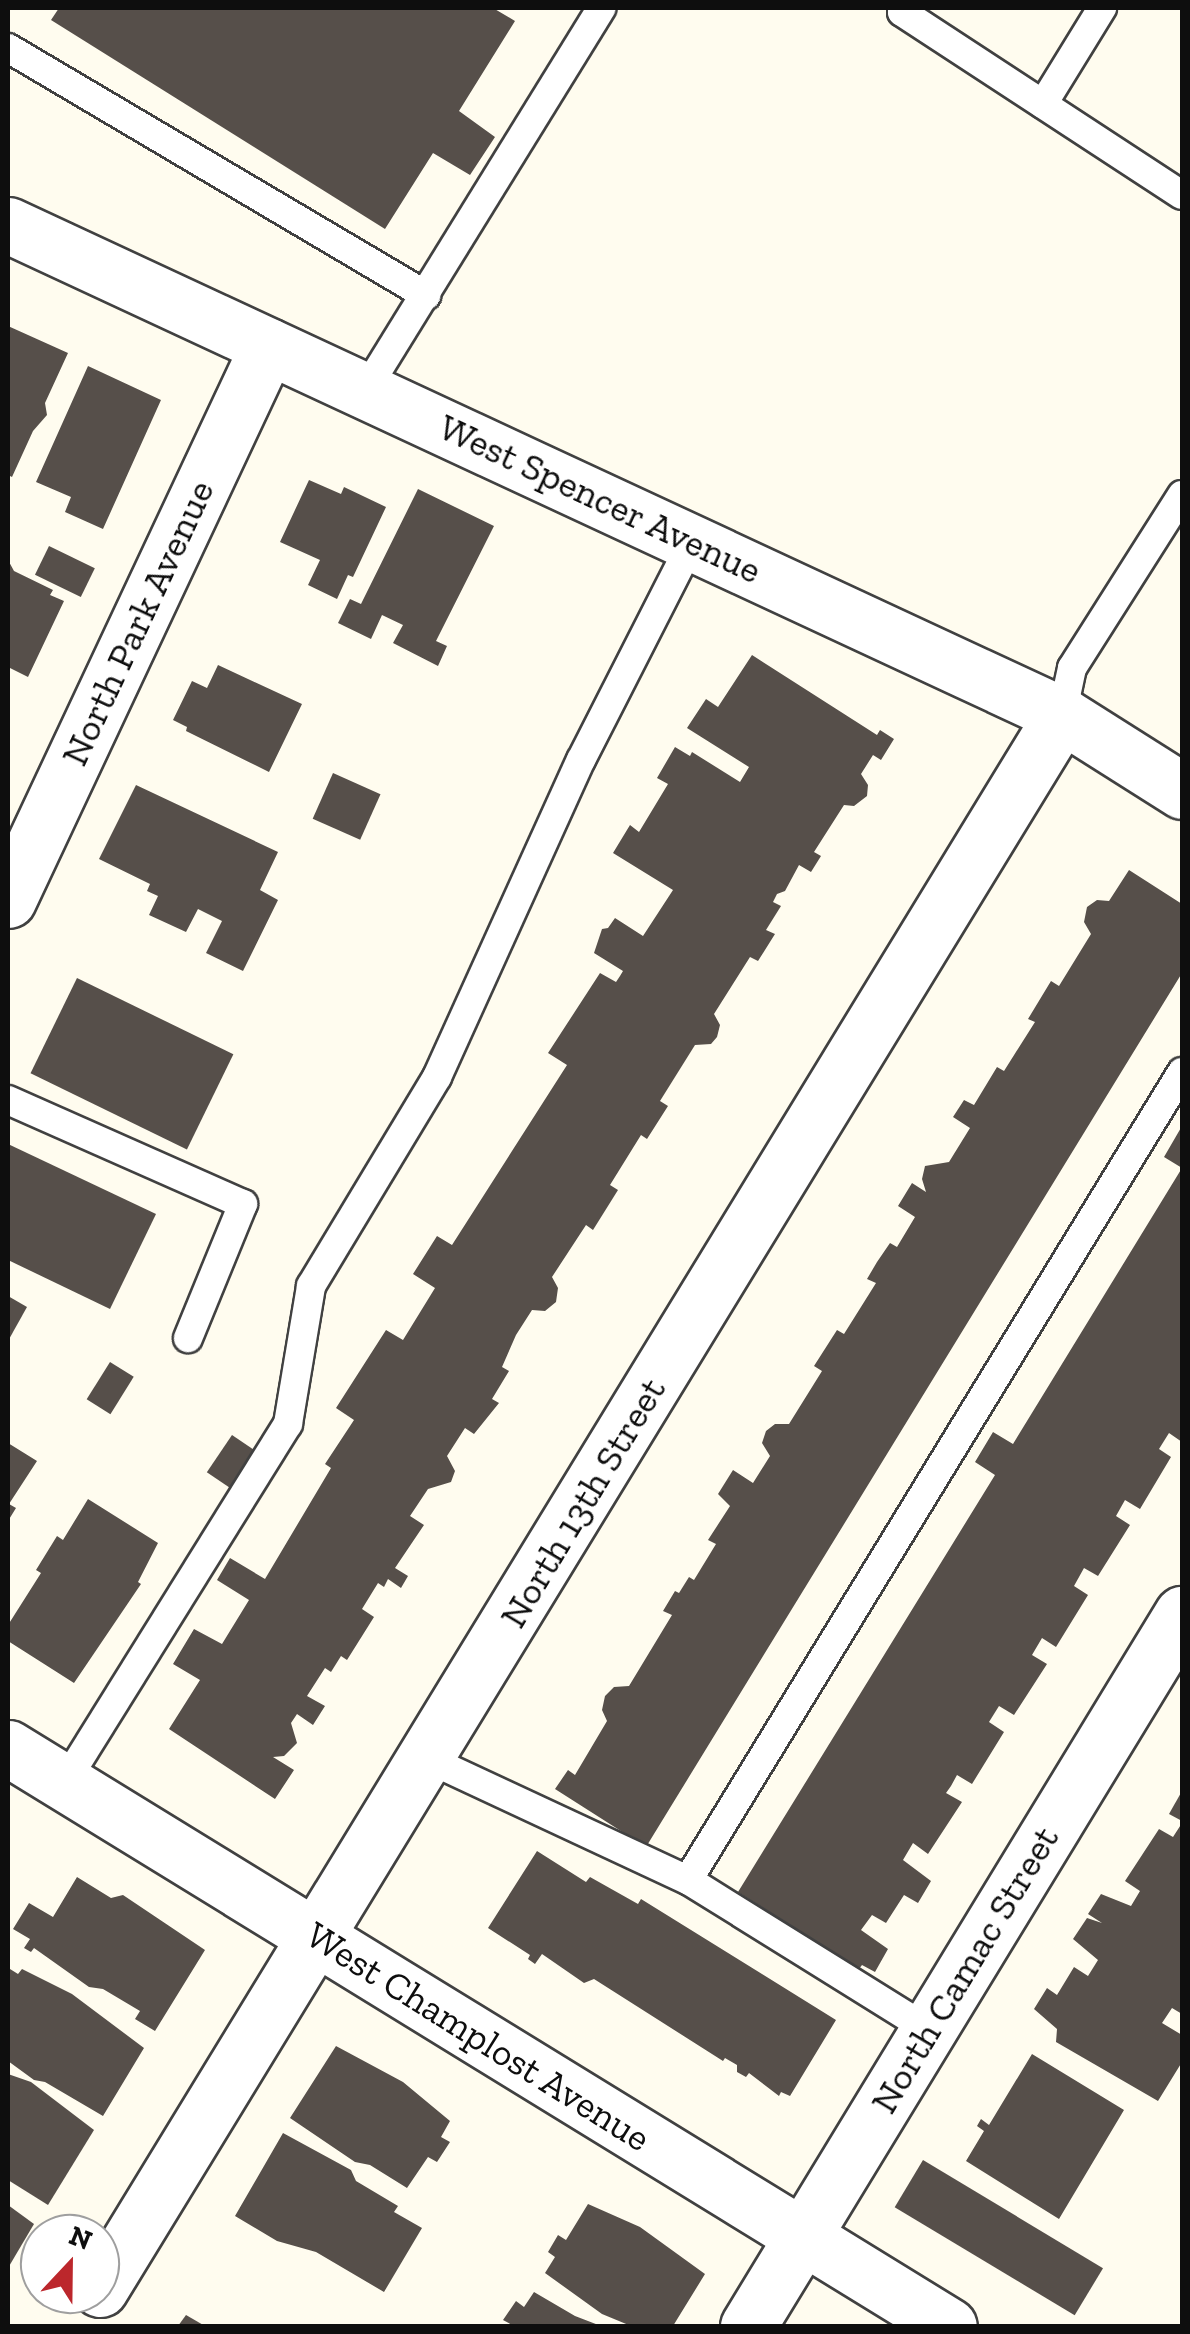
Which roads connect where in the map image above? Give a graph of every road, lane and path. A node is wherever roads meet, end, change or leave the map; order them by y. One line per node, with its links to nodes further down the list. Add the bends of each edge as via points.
1 (602, 8): 8 (lane)
2 (905, 8): 5 (lane)
3 (1102, 8): 5 (lane)
4 (8, 48): 8 (lane)
5 (1043, 104): 6 (lane)
6 (1178, 182)
7 (8, 225): 9 (street, West Spencer Avenue)
8 (426, 295): 10 (lane)
9 (268, 346): 10 (street, West Spencer Avenue); 15 (street, North Park Avenue)
10 (365, 392): 12 (street, West Spencer Avenue)
11 (1182, 495): 13 (lane, via 1072,668)
12 (692, 542): 13 (street, West Spencer Avenue); 22 (lane, via 581,760 437,1077 311,1286 288,1424)
13 (1062, 715): 14 (street, West Spencer Avenue); 21 (street, North 13th Street)
14 (1182, 791)
15 (8, 900)
16 (1182, 1072): 23 (lane)
17 (8, 1100): 18 (lane, via 244,1204)
18 (188, 1338)
19 (1182, 1614): 25 (street, North Camac Street)
20 (8, 1748): 22 (street, West Champlost Avenue)
21 (428, 1759): 23 (lane); 24 (street, North 13th Street)
22 (65, 1782): 24 (street, West Champlost Avenue)
23 (688, 1880): 25 (lane)
24 (315, 1936): 26 (street, West Champlost Avenue); 27 (street, North 13th Street)
25 (929, 2030): 26 (street, North Camac Street)
26 (802, 2237): 28 (street, North Camac Street); 29 (street, West Champlost Avenue)
27 (120, 2255)
28 (748, 2326)
29 (949, 2326)

